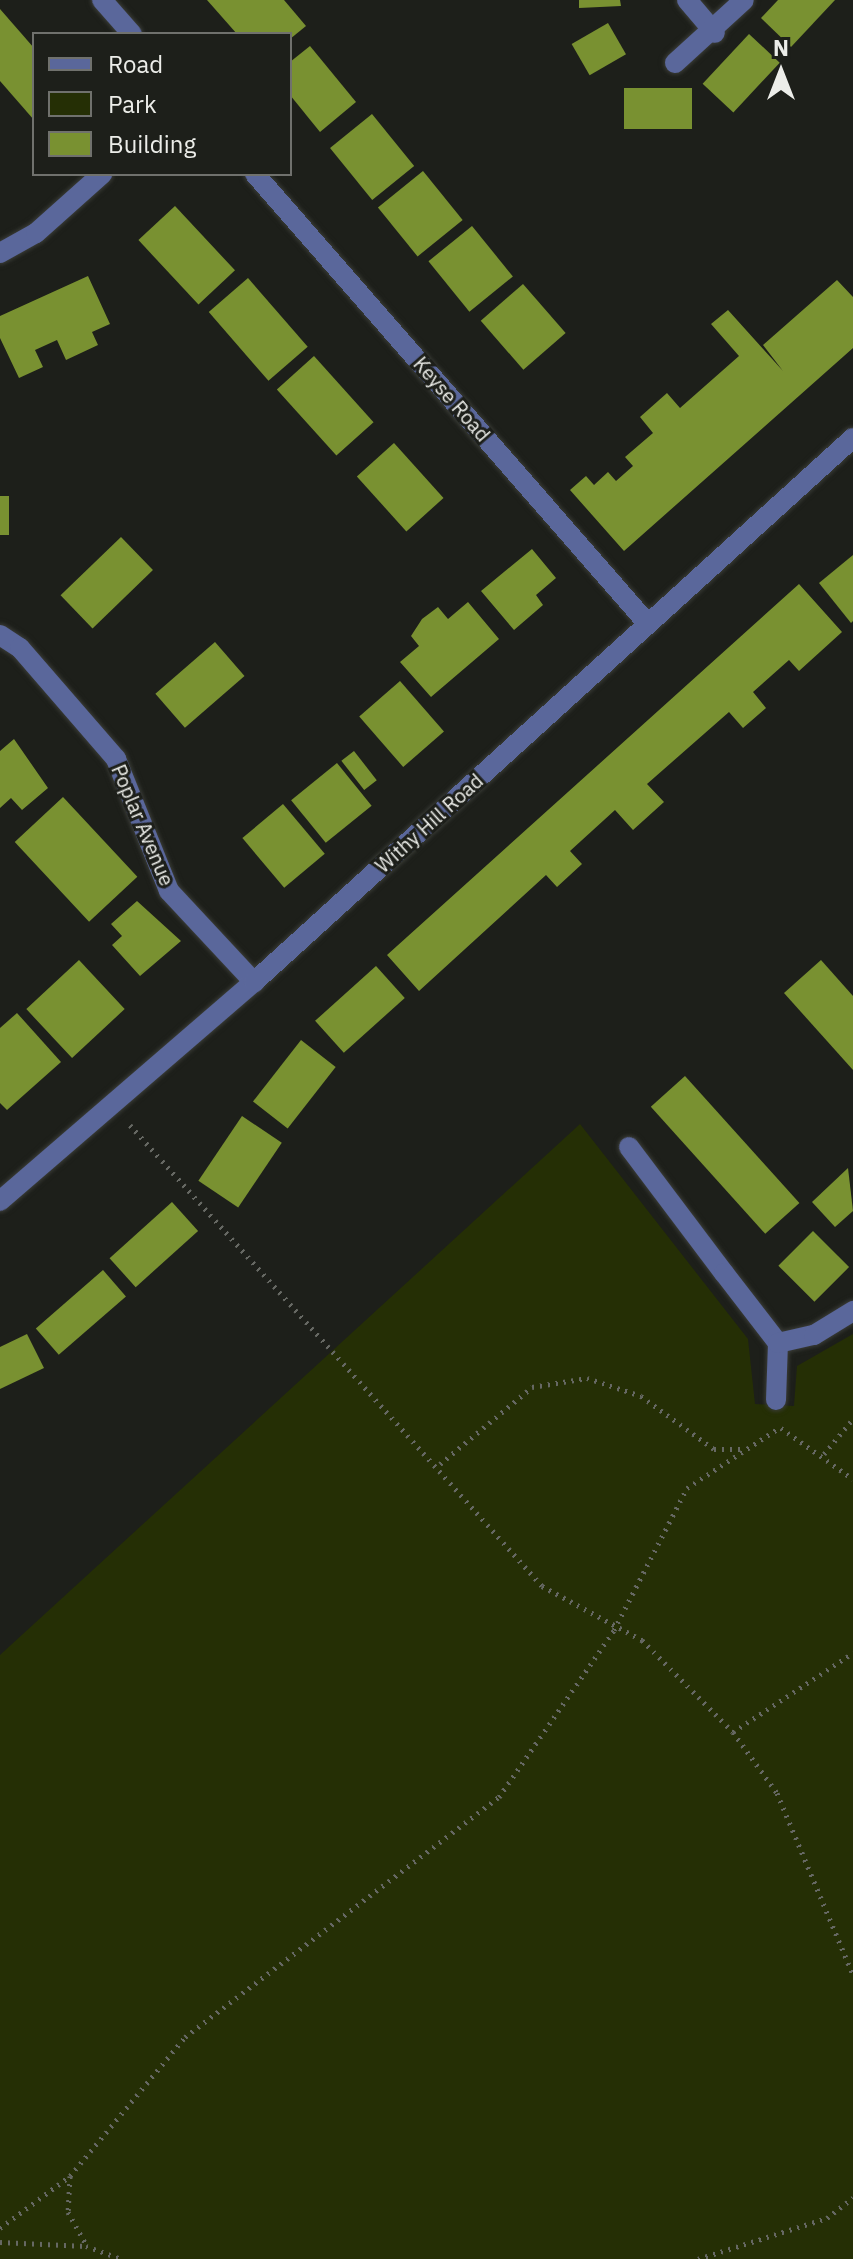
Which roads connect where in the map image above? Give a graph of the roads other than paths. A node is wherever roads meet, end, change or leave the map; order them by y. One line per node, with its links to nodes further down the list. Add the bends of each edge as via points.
1 (102, 0): 4 (street)
2 (687, 0): 5 (street)
3 (744, 0): 5 (street)
4 (130, 32)
5 (715, 33): 6 (street)
6 (675, 63)
7 (100, 176): 9 (street, via 36,233)
8 (257, 176): 11 (street, Keyse Road)
9 (0, 253)
10 (853, 438): 11 (street, Withy Hill Road)
11 (648, 624): 13 (street, Withy Hill Road)
12 (0, 635): 13 (street, Poplar Avenue, via 20,648 116,759 169,891)
13 (254, 982): 15 (street, Withy Hill Road)
14 (629, 1147): 17 (street)
15 (0, 1201)
16 (853, 1311): 17 (street, via 814,1335)
17 (778, 1343): 18 (street)
18 (776, 1400)

